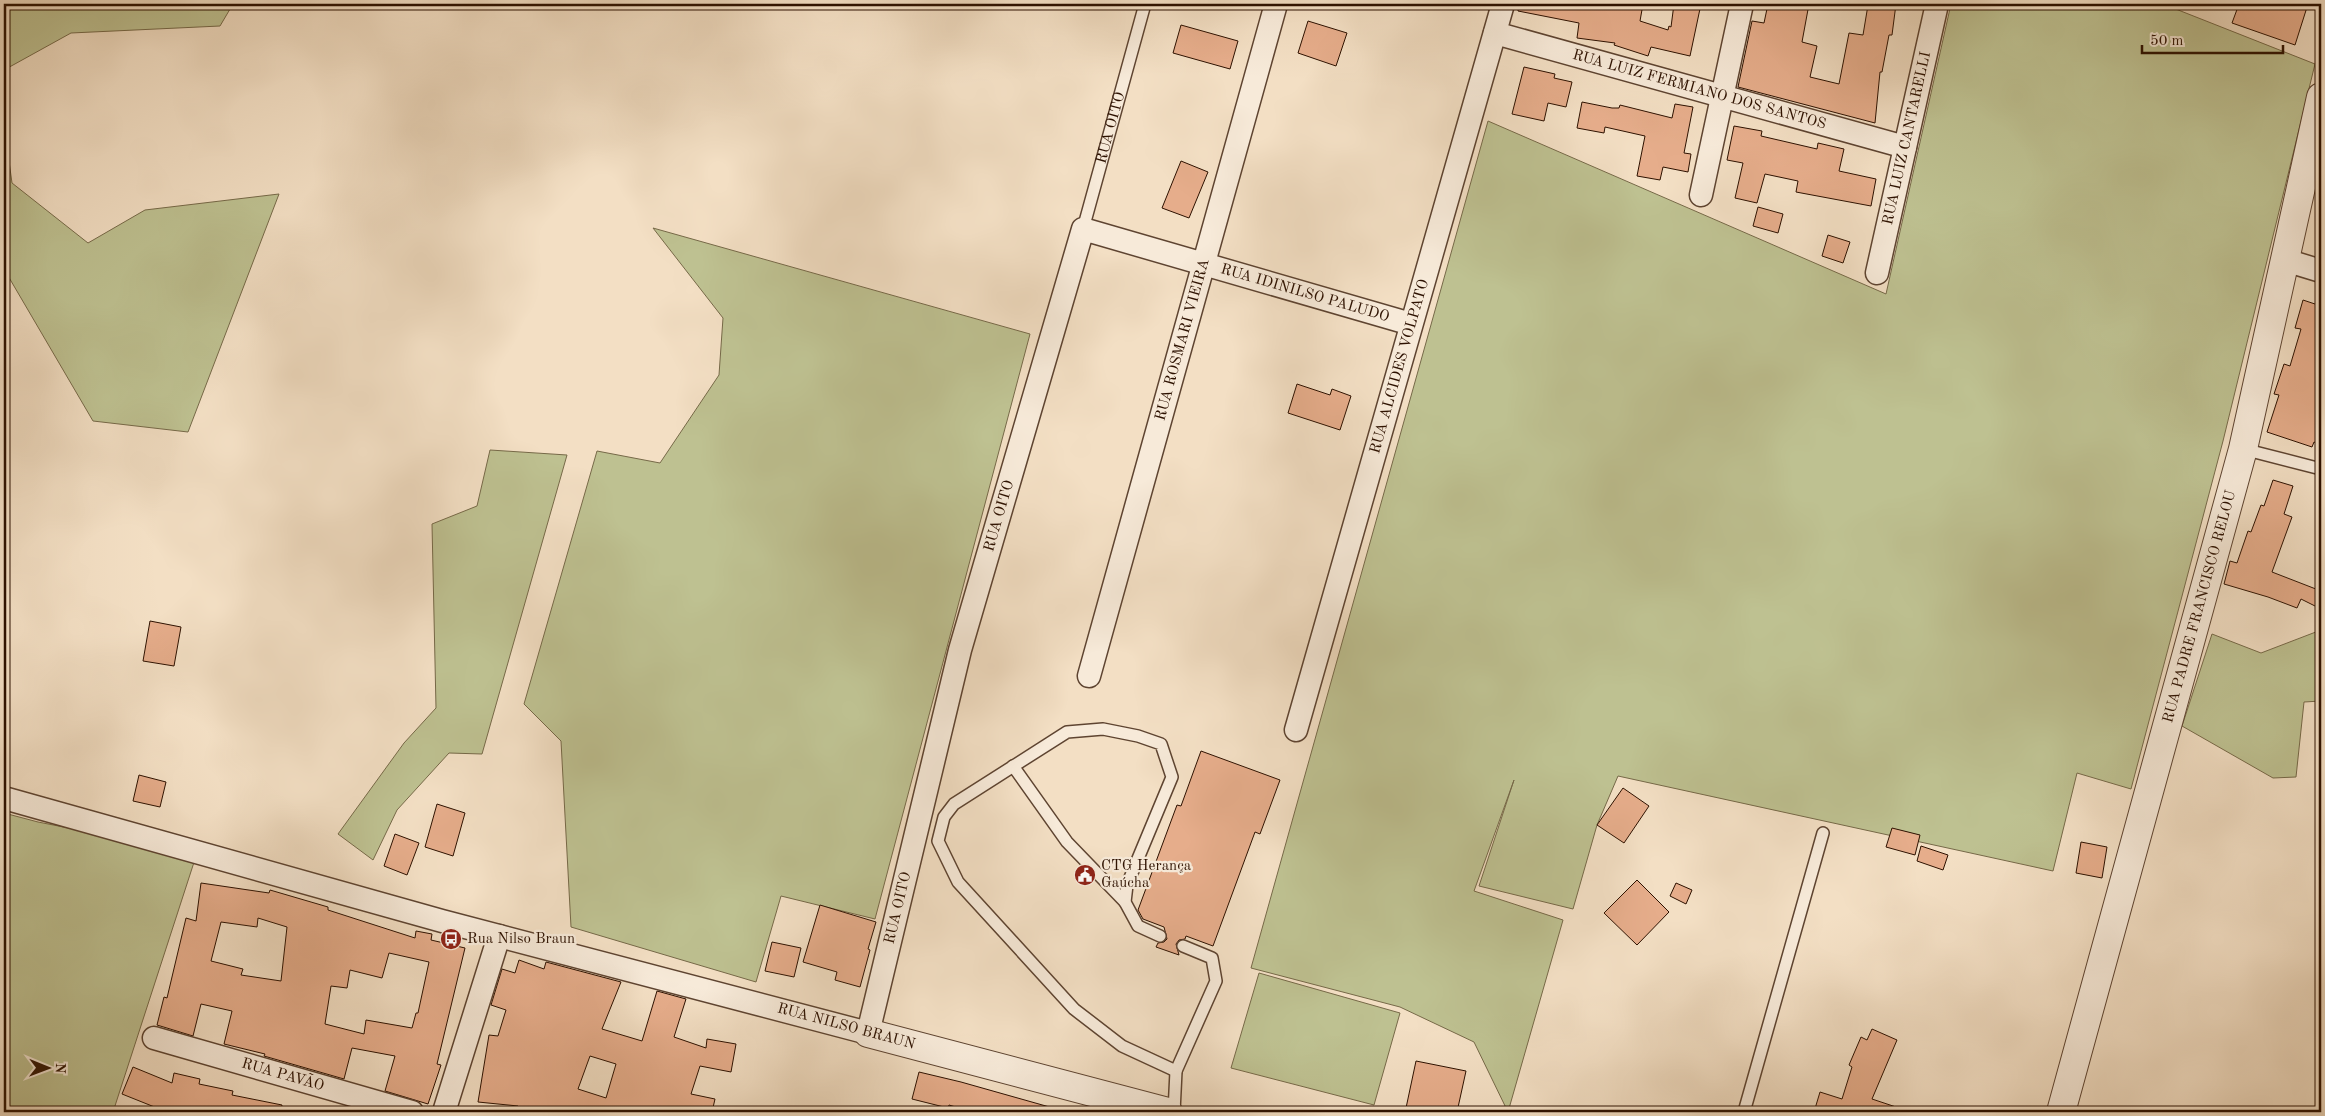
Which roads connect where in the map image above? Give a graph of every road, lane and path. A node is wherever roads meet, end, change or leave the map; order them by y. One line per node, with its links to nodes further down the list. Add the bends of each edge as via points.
1 (1145, 4): 11 (lane, RUA OITO)
2 (1276, 4): 13 (street, RUA ROSMARI VIEIRA)
3 (1503, 4): 6 (street, RUA ALCIDES VOLPATO)
4 (1742, 4): 7 (street)
5 (1937, 4): 9 (street, RUA LUIZ CANTARELLI)
6 (1495, 33): 7 (street, RUA LUIZ FERMIANO DOS SANTOS); 16 (street, RUA ALCIDES VOLPATO)
7 (1722, 96): 9 (street, RUA LUIZ FERMIANO DOS SANTOS); 10 (street)
8 (2321, 97): 12 (street, RUA PADRE FRANCISCO RELOU)
9 (1905, 147): 15 (street, RUA LUIZ CANTARELLI)
10 (1700, 195)
11 (1083, 229): 13 (street, RUA IDINILSO PALUDO); 28 (street, RUA OITO, via 960,650)
12 (2285, 260): 14 (street); 17 (street, RUA PADRE FRANCISCO RELOU)
13 (1204, 264): 16 (street, RUA IDINILSO PALUDO); 19 (street, RUA ROSMARI VIEIRA)
14 (2321, 271)
15 (1877, 273)
16 (1412, 324): 20 (street, RUA ALCIDES VOLPATO)
17 (2243, 449): 18 (lane); 36 (street, RUA PADRE FRANCISCO RELOU)
18 (2321, 469)
19 (1089, 676)
20 (1296, 730)
21 (1013, 766): 24 (lane, via 1067,842); 24 (lane, via 1067,732 1104,729 1161,744 1172,777 1127,885); 30 (lane, via 954,804 944,817 938,841 958,882 1074,1009 1122,1046)
22 (4, 798): 25 (street, RUA NILSO BRAUN)
23 (1823, 833): 35 (lane)
24 (1125, 902): 26 (lane, via 1138,926)
25 (499, 936): 28 (street, RUA NILSO BRAUN); 32 (street)
26 (1160, 936)
27 (1182, 946): 30 (lane, via 1212,958 1216,982)
28 (868, 1033): 33 (street, RUA NILSO BRAUN)
29 (154, 1038): 31 (street, RUA PAVÃO)
30 (1176, 1072): 34 (lane)
31 (412, 1112)
32 (444, 1112)
33 (1168, 1112)
34 (1174, 1112)
35 (1744, 1112)
36 (2061, 1112)

